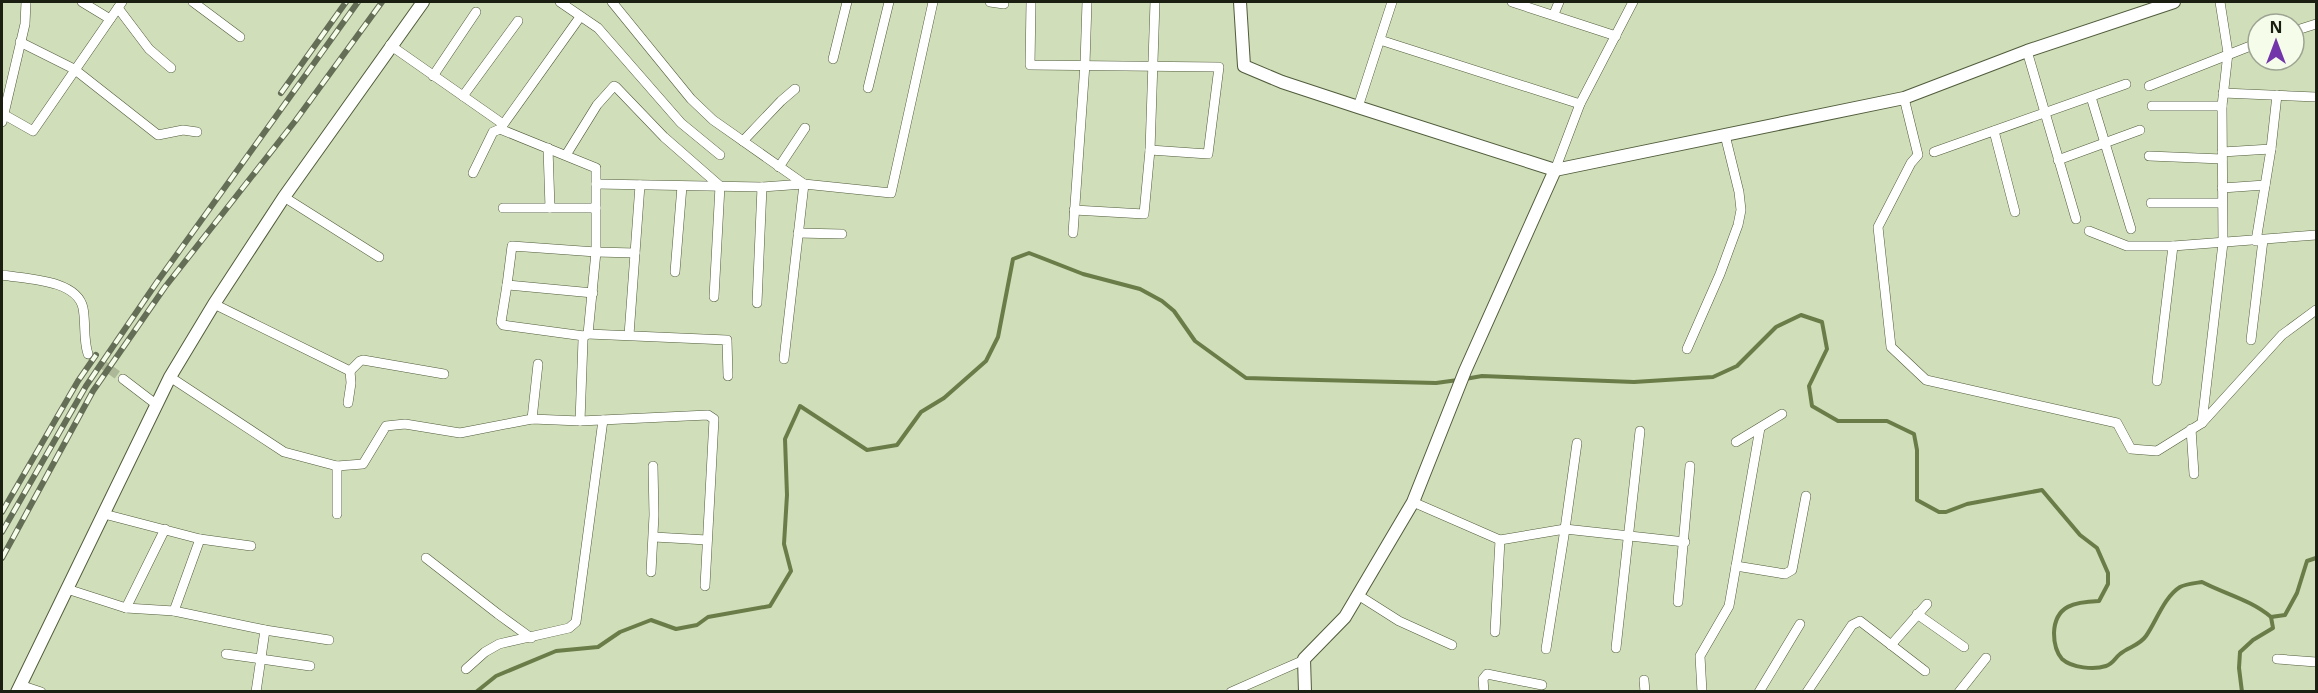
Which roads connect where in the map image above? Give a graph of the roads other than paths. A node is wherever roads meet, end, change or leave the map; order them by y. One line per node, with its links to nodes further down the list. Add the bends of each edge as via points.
1 (26, 2): 31 (street)
2 (82, 2): 26 (street)
3 (193, 2): 29 (street)
4 (423, 2): 32 (street)
5 (560, 2): 25 (street)
6 (612, 2): 64 (street, via 691,99)
7 (847, 2): 36 (street)
8 (889, 2): 45 (street)
9 (933, 2): 79 (street, via 891,193)
10 (990, 2): 21 (street)
11 (1031, 2): 37 (street, via 1030,65)
12 (1087, 2): 37 (street)
13 (1155, 2): 38 (street)
14 (1240, 2): 55 (street, via 1244,66)
15 (1392, 2): 30 (street)
16 (1512, 2): 24 (street)
17 (1559, 2): 24 (street)
18 (1633, 2): 28 (street)
19 (2174, 2): 34 (street)
20 (2220, 2): 35 (street)
21 (1004, 4)
22 (120, 5): 26 (street); 39 (street, via 149,49)
23 (476, 12): 41 (street)
24 (1554, 14): 28 (street)
25 (580, 17): 58 (street); 71 (street, via 598,28 681,123)
26 (110, 19): 40 (street)
27 (518, 21): 48 (street)
28 (1617, 36): 52 (street)
29 (240, 37)
30 (1380, 40): 52 (street); 55 (street)
31 (20, 42): 40 (street); 57 (street)
32 (390, 45): 41 (street); 86 (street)
33 (2246, 47): 35 (street)
34 (2027, 51): 51 (street); 56 (street)
35 (2228, 53): 43 (street); 46 (street)
36 (833, 59)
37 (1085, 64): 38 (street); 92 (street)
38 (1153, 66): 68 (street); 68 (street, via 1219,67 1208,154)
39 (171, 68)
40 (74, 69): 57 (street, via 33,131); 62 (street, via 158,135 183,130)
41 (433, 76): 48 (street)
42 (2126, 84): 49 (street)
43 (2149, 86)
44 (795, 88): 64 (street)
45 (868, 88)
46 (2223, 93): 47 (street); 54 (street)
47 (2277, 95): 50 (street); 67 (street)
48 (463, 96): 58 (street)
49 (2091, 97): 56 (street); 65 (street)
50 (2316, 97)
51 (1904, 98): 63 (street); 136 (street, via 1918,155 1878,226 1891,347 1926,380 2118,423 2131,449 2157,451)
52 (1580, 104): 76 (street)
53 (2152, 106): 54 (street)
54 (2222, 106): 72 (street)
55 (1358, 108): 76 (street)
56 (2045, 113): 61 (street); 74 (street)
57 (2, 118)
58 (502, 127): 66 (street); 77 (street, via 493,132)
59 (805, 128): 75 (street)
60 (2140, 130): 65 (street)
61 (1994, 131): 69 (street); 93 (street)
62 (197, 132)
63 (1725, 135): 76 (street); 118 (street, via 1739,192 1738,225)
64 (743, 141): 75 (street)
65 (2105, 143): 74 (street); 95 (street)
66 (549, 148): 70 (street); 90 (street)
67 (2271, 148): 72 (street); 81 (street)
68 (1150, 150): 92 (street, via 1144,214)
69 (1934, 152)
70 (566, 155): 78 (street, via 596,168); 83 (street, via 597,105 615,86 664,138)
71 (720, 155)
72 (2222, 155): 73 (street); 85 (street)
73 (2149, 156)
74 (2058, 160): 94 (street)
75 (779, 167): 79 (street)
76 (1555, 170): 145 (street)
77 (473, 173)
78 (596, 184): 80 (street); 91 (street)
79 (804, 184): 84 (street); 97 (street)
80 (640, 185): 82 (street); 105 (street)
81 (2265, 185): 85 (street); 101 (street)
82 (682, 186): 83 (street); 107 (street)
83 (720, 186): 84 (street); 111 (street)
84 (762, 187): 112 (street)
85 (2222, 188): 88 (street)
86 (284, 197): 106 (street); 113 (street)
87 (2151, 203): 88 (street)
88 (2222, 203): 102 (street)
89 (502, 208): 90 (street)
90 (550, 208): 91 (street)
91 (596, 208): 104 (street)
92 (1074, 210): 98 (street)
93 (2015, 212)
94 (2076, 219)
95 (2131, 229)
96 (2089, 231): 103 (street, via 2127,246)
97 (798, 233): 99 (street); 120 (street)
98 (1073, 233)
99 (842, 234)
100 (2316, 235): 101 (street)
101 (2260, 240): 102 (street); 117 (street)
102 (2223, 243): 103 (street); 134 (street)
103 (2174, 246): 127 (street)
104 (596, 252): 105 (street); 109 (street, via 512,246); 110 (street)
105 (635, 253): 116 (street)
106 (379, 257)
107 (675, 272)
108 (2, 275): 119 (street, via 60,285 74,292 81,301)
109 (507, 285): 110 (street); 115 (street, via 502,325)
110 (593, 293): 115 (street)
111 (714, 297)
112 (758, 303)
113 (214, 304): 122 (street); 125 (street)
114 (2316, 310): 134 (street, via 2282,335)
115 (586, 335): 116 (street); 133 (street)
116 (629, 336): 124 (street, via 727,340)
117 (2251, 340)
118 (1687, 349)
119 (88, 354)
120 (784, 359)
121 (538, 364): 131 (street)
122 (350, 371): 123 (street, via 363,360); 128 (street)
123 (444, 374)
124 (728, 376)
125 (170, 377): 129 (street); 140 (street, via 284,452)
126 (123, 379): 129 (street)
127 (2157, 381)
128 (348, 403)
129 (157, 405): 146 (street)
130 (1782, 414): 135 (street)
131 (531, 419): 133 (street); 140 (street, via 460,433 405,424 386,426 363,464)
132 (603, 420): 133 (street); 153 (street, via 712,416); 171 (street, via 576,622 569,628)
133 (580, 421)
134 (2202, 423): 136 (street)
135 (1760, 428): 138 (street); 158 (street)
136 (2191, 429): 143 (street)
137 (1640, 431): 151 (street)
138 (1736, 442)
139 (1576, 444): 149 (street)
140 (337, 466): 147 (street)
141 (653, 466): 150 (street)
142 (1690, 466): 155 (street)
143 (2194, 474)
144 (1806, 496): 158 (street, via 1792,570 1785,574)
145 (1413, 502): 154 (street); 162 (street)
146 (104, 514): 148 (street); 161 (street)
147 (337, 514)
148 (165, 529): 152 (street); 165 (street)
149 (1565, 529): 151 (street); 154 (street); 177 (street)
150 (654, 537): 153 (street); 159 (street)
151 (1628, 537): 155 (street); 176 (street)
152 (200, 539): 156 (street); 166 (street)
153 (707, 540): 160 (street)
154 (1500, 540): 170 (street)
155 (1684, 542): 163 (street)
156 (251, 546)
157 (426, 558): 171 (street)
158 (1736, 566): 197 (street, via 1729,606 1700,657)
159 (651, 572)
160 (705, 586)
161 (67, 589): 165 (street); 189 (street)
162 (1358, 596): 173 (street, via 1399,621); 182 (street, via 1345,617)
163 (1678, 602)
164 (1927, 604): 167 (street)
165 (126, 608): 166 (street)
166 (174, 611): 169 (street)
167 (1917, 614): 174 (street); 175 (street)
168 (1800, 624): 198 (street)
169 (265, 630): 172 (street); 180 (street)
170 (1495, 632)
171 (531, 638): 185 (street, via 490,648)
172 (329, 640)
173 (1452, 645)
174 (1891, 645): 186 (street); 190 (street, via 1860,621 1855,622)
175 (1964, 647)
176 (1616, 648)
177 (1546, 649)
178 (226, 654): 180 (street)
179 (1986, 658): 199 (street)
180 (260, 659): 184 (street); 192 (street)
181 (2277, 659): 183 (street)
182 (1304, 660): 193 (street); 194 (street)
183 (2316, 662)
184 (310, 666)
185 (466, 669)
186 (1925, 671)
187 (1644, 680): 196 (street)
188 (1542, 685): 195 (street, via 1487,674 1483,679)
189 (19, 688): 191 (street)
190 (1811, 690)
191 (41, 692)
192 (256, 692)
193 (1231, 692)
194 (1305, 692)
195 (1484, 692)
196 (1645, 692)
197 (1702, 692)
198 (1759, 692)
199 (1959, 692)

